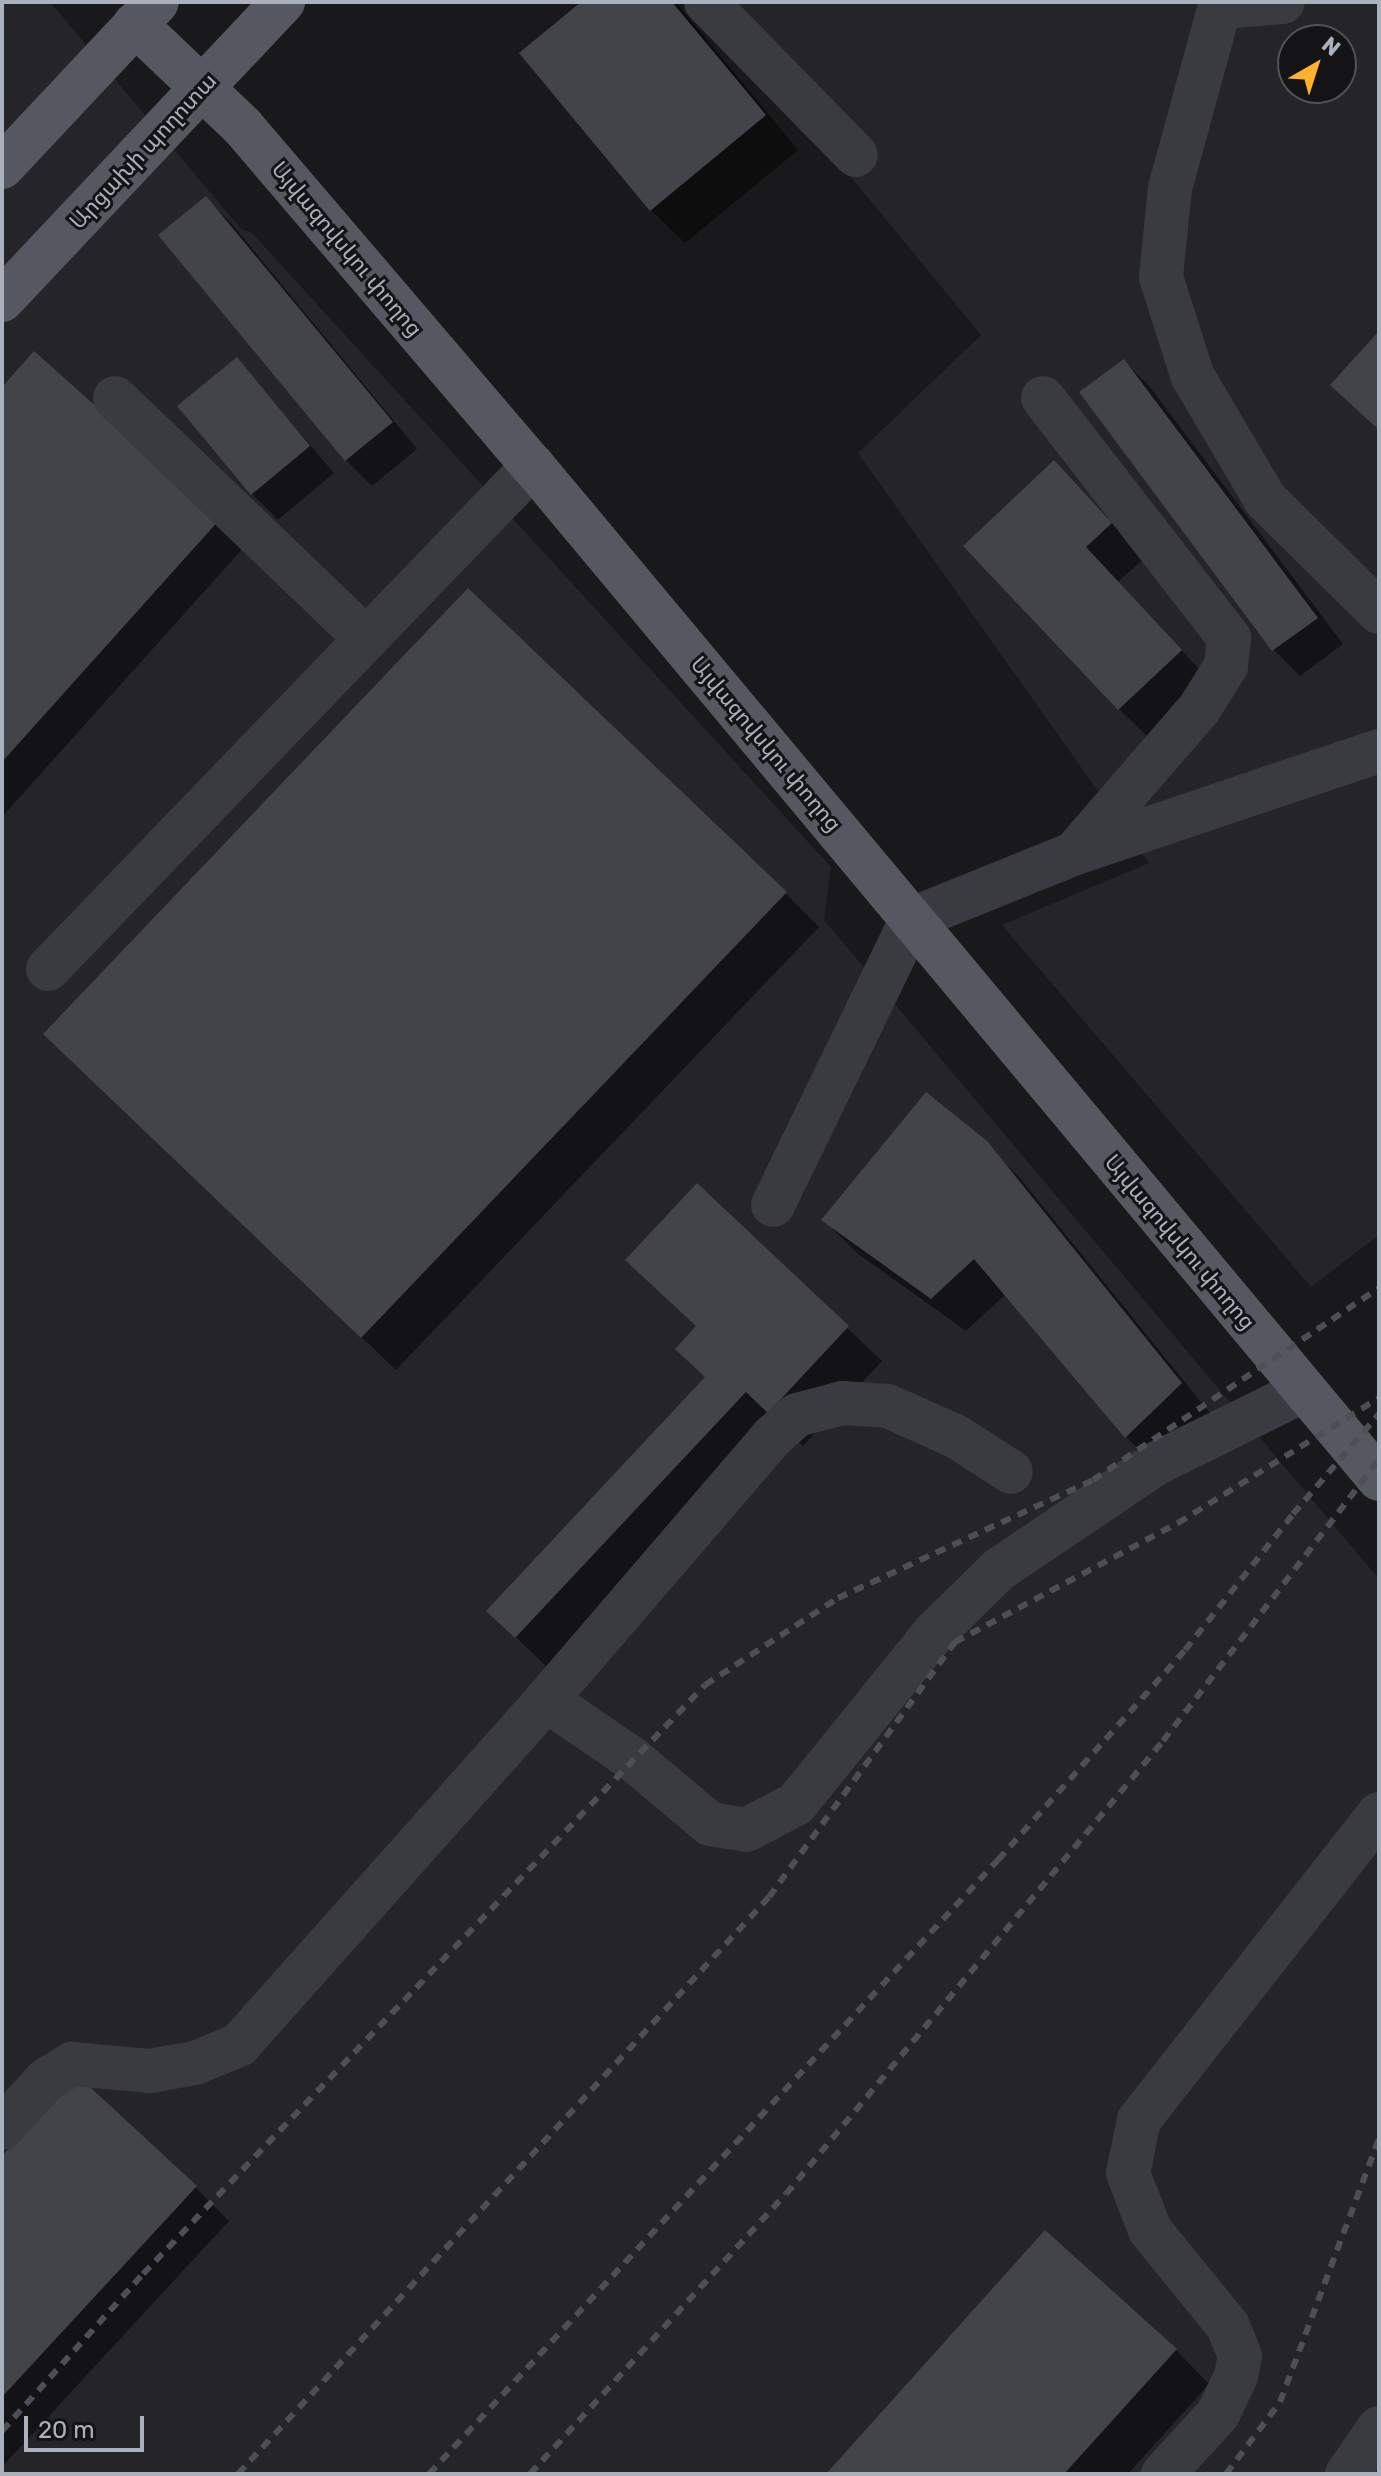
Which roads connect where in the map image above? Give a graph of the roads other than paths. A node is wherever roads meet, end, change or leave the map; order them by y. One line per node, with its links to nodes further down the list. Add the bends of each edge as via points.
1 (283, 2): 6 (main road, Արցախի պողոտա)
2 (706, 2): 7 (street)
3 (1283, 2): 4 (street)
4 (1220, 5): 13 (street, via 1170,188 1161,277 1192,375 1265,499)
5 (146, 13): 6 (main road, Այվազովսկու փողոց); 8 (main road)
6 (203, 87): 9 (main road, Արցախի պողոտա); 12 (main road, Այվազովսկու փողոց)
7 (856, 155)
8 (2, 167)
9 (2, 300)
10 (115, 398): 14 (street)
11 (1043, 398): 16 (street, via 1229,638 1226,666 1199,709)
12 (533, 466): 14 (street); 17 (main road, Այվազովսկու փողոց)
13 (1379, 612)
14 (366, 639): 18 (street)
15 (1379, 751): 16 (street)
16 (1073, 854): 17 (street)
17 (912, 919): 19 (street); 20 (main road, Այվազովսկու փողոց)
18 (48, 969)
19 (773, 1205)
20 (1303, 1391): 22 (main road, Այվազովսկու փողոց); 23 (street, via 1155,1464 998,1570 935,1632 796,1804 746,1830 710,1824 634,1760)
21 (1011, 1472): 23 (street, via 957,1437 888,1406 842,1403 797,1415 773,1436)
22 (1379, 1479)
23 (546, 1700): 25 (street, via 239,2045 195,2063 150,2071 72,2064 46,2080)
24 (1379, 1814): 27 (street, via 1139,2120 1128,2173 1150,2230 1228,2326 1240,2356 1218,2414)
25 (2, 2128)
26 (1379, 2428): 28 (street)
27 (1163, 2474)
28 (1347, 2474)

